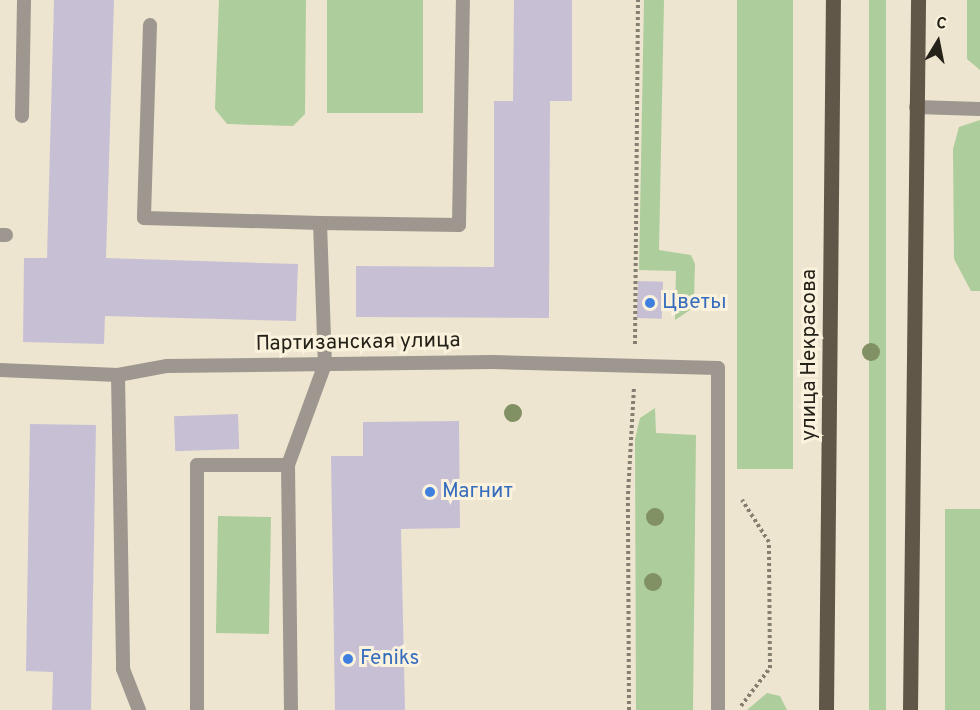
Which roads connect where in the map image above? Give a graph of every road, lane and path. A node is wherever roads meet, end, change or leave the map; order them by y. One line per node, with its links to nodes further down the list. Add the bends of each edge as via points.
1 (24, 0): 8 (lane)
2 (463, 0): 9 (lane, via 459,225)
3 (834, 0): 20 (main road, улица Некрасова)
4 (918, 0): 6 (main road)
5 (150, 25): 9 (lane, via 144,218)
6 (916, 107): 7 (lane); 21 (main road)
7 (980, 109)
8 (22, 116)
9 (320, 223): 10 (lane)
10 (325, 364): 12 (lane, Партизанская улица, via 166,366); 13 (lane); 18 (lane, Партизанская улица, via 718,369)
11 (0, 370): 12 (lane, Партизанская улица)
12 (118, 375): 15 (lane, via 123,669)
13 (288, 465): 16 (lane, via 197,465); 17 (lane)
14 (736, 492): 19 (path, via 769,542 770,668)
15 (139, 710)
16 (197, 710)
17 (291, 710)
18 (718, 710)
19 (739, 710)
20 (826, 710)
21 (910, 710)

